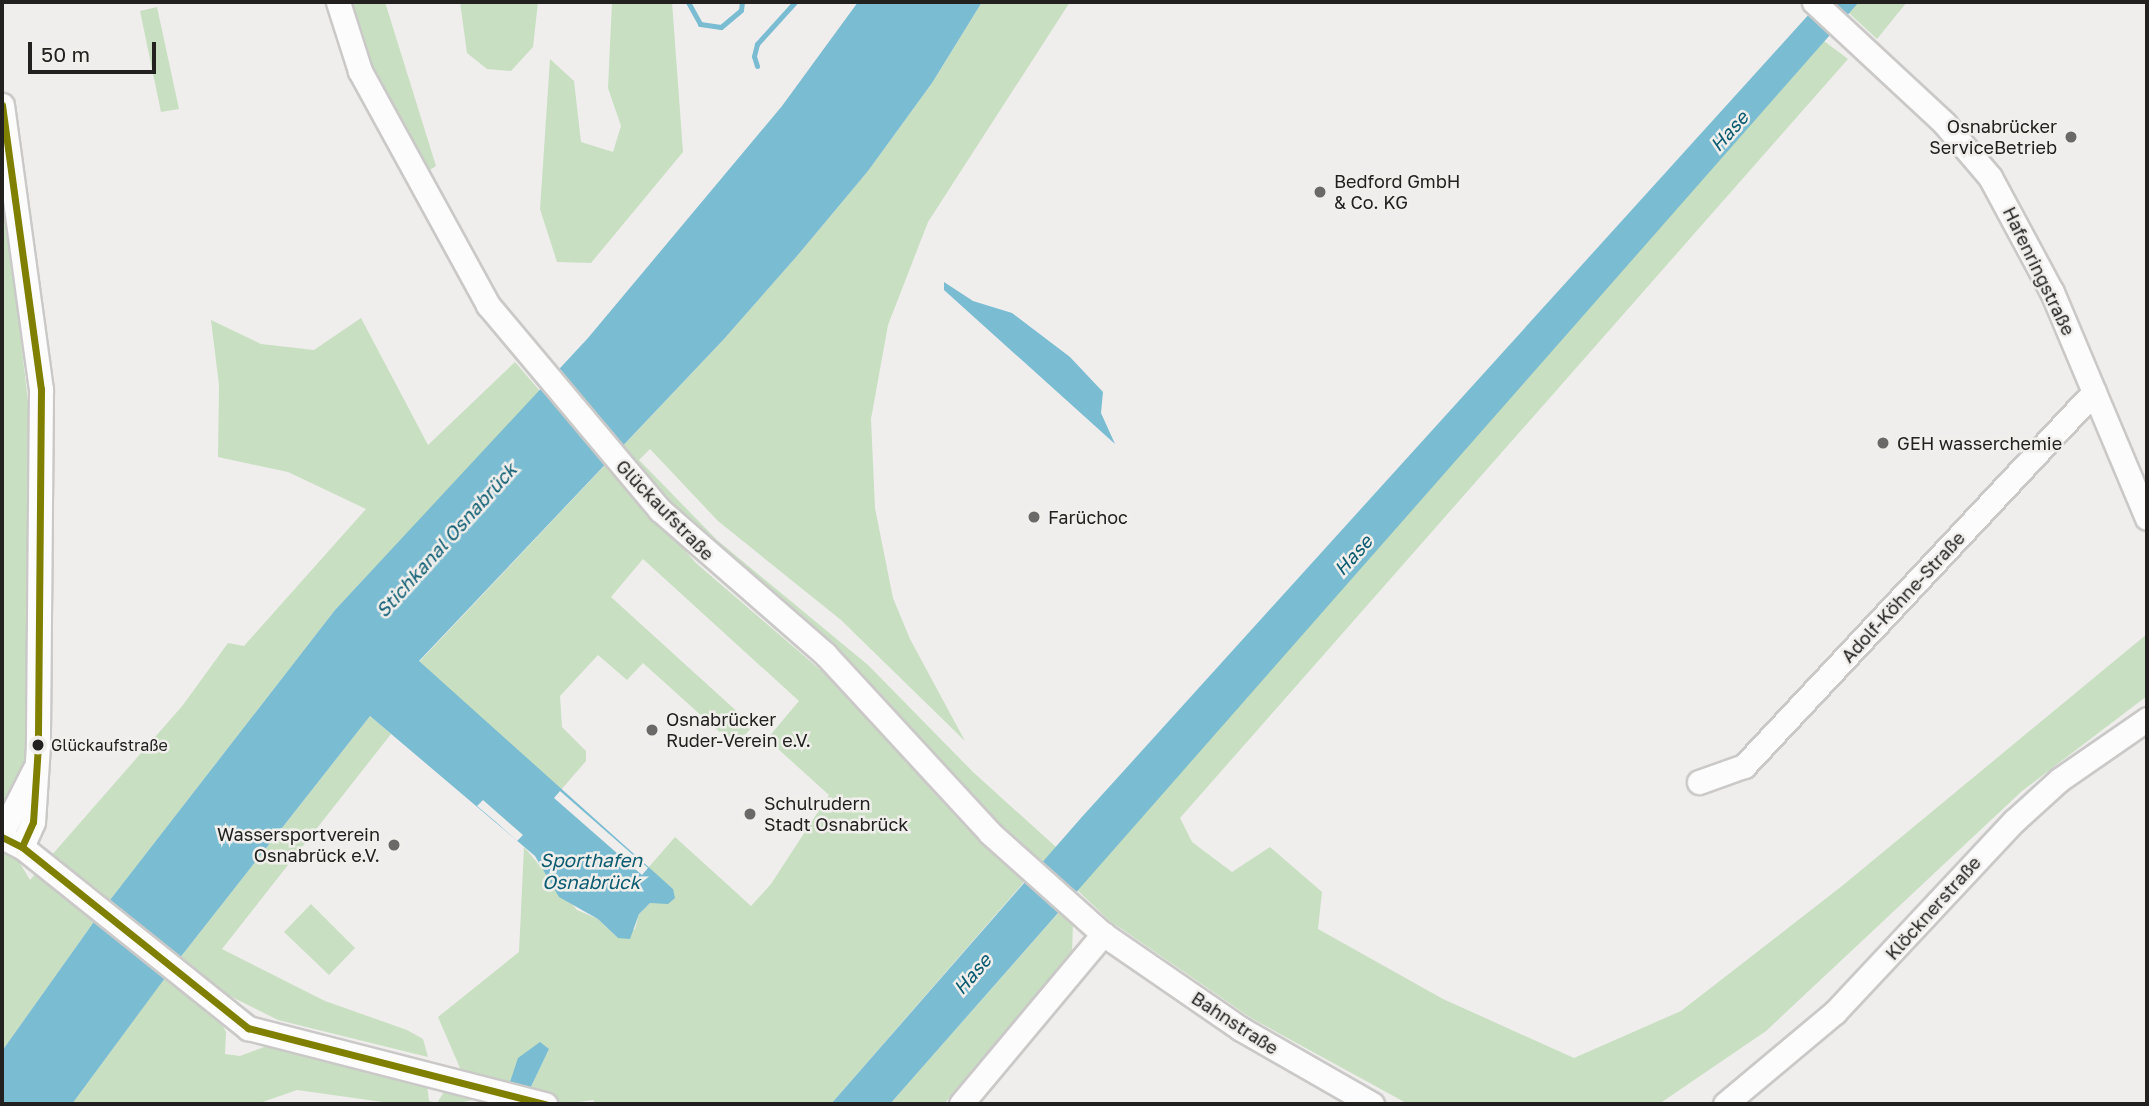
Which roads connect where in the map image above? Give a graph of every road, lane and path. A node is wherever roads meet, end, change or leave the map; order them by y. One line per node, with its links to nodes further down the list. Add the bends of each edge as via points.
1 (338, 2): 9 (street, Glückaufstraße, via 360,71 464,267 524,352 635,482 705,553 825,654 1019,860)
2 (1814, 2): 4 (street, Hafenringstraße, via 1944,124 1990,177 2052,292)
3 (2, 105): 8 (street, via 41,389 33,822)
4 (2094, 392): 5 (street, Hafenringstraße); 7 (street, Adolf-Köhne-Straße, via 1744,766)
5 (2147, 519)
6 (2147, 719): 13 (street, Klöcknerstraße, via 2059,780 1835,1013)
7 (1699, 782)
8 (8, 839): 10 (street, via 248,1028)
9 (1103, 934): 11 (street); 12 (street, Bahnstraße, via 1241,1029)
10 (544, 1104)
11 (961, 1104)
12 (1372, 1104)
13 (1725, 1104)

